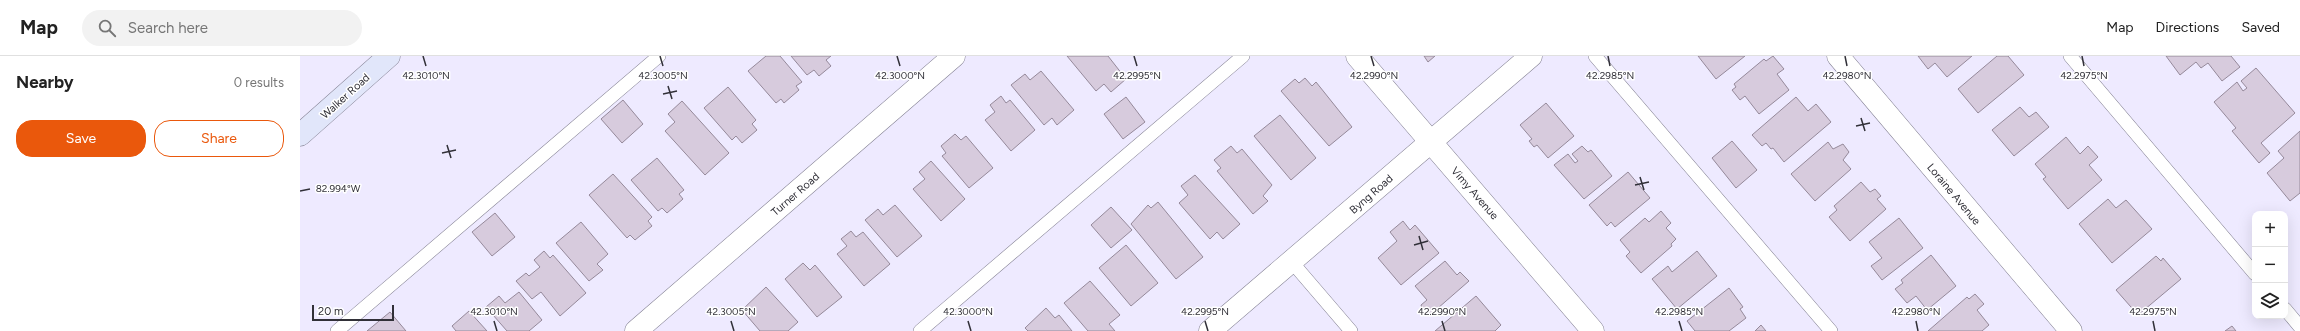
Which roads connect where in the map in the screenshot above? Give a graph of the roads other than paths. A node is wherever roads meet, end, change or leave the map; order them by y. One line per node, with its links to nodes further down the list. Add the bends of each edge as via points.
1 (389, 56): 10 (main road, Walker Road)
2 (659, 56): 16 (lane)
3 (954, 56): 17 (street, Turner Road)
4 (1243, 56): 18 (lane)
5 (1358, 56): 11 (street, Vimy Avenue)
6 (1531, 56): 11 (street, Byng Road)
7 (1594, 56): 22 (lane)
8 (1838, 56): 23 (street, Loraine Avenue)
9 (2070, 56): 13 (lane)
10 (300, 135)
11 (1431, 142): 12 (street, Byng Road); 21 (street, Vimy Avenue)
12 (1291, 261): 19 (street, Byng Road); 20 (lane)
13 (2252, 270)
14 (2288, 313): 15 (lane)
15 (2300, 327)
16 (337, 331)
17 (636, 331)
18 (920, 331)
19 (1210, 331)
20 (1351, 331)
21 (1593, 331)
22 (1831, 331)
23 (2071, 331)

